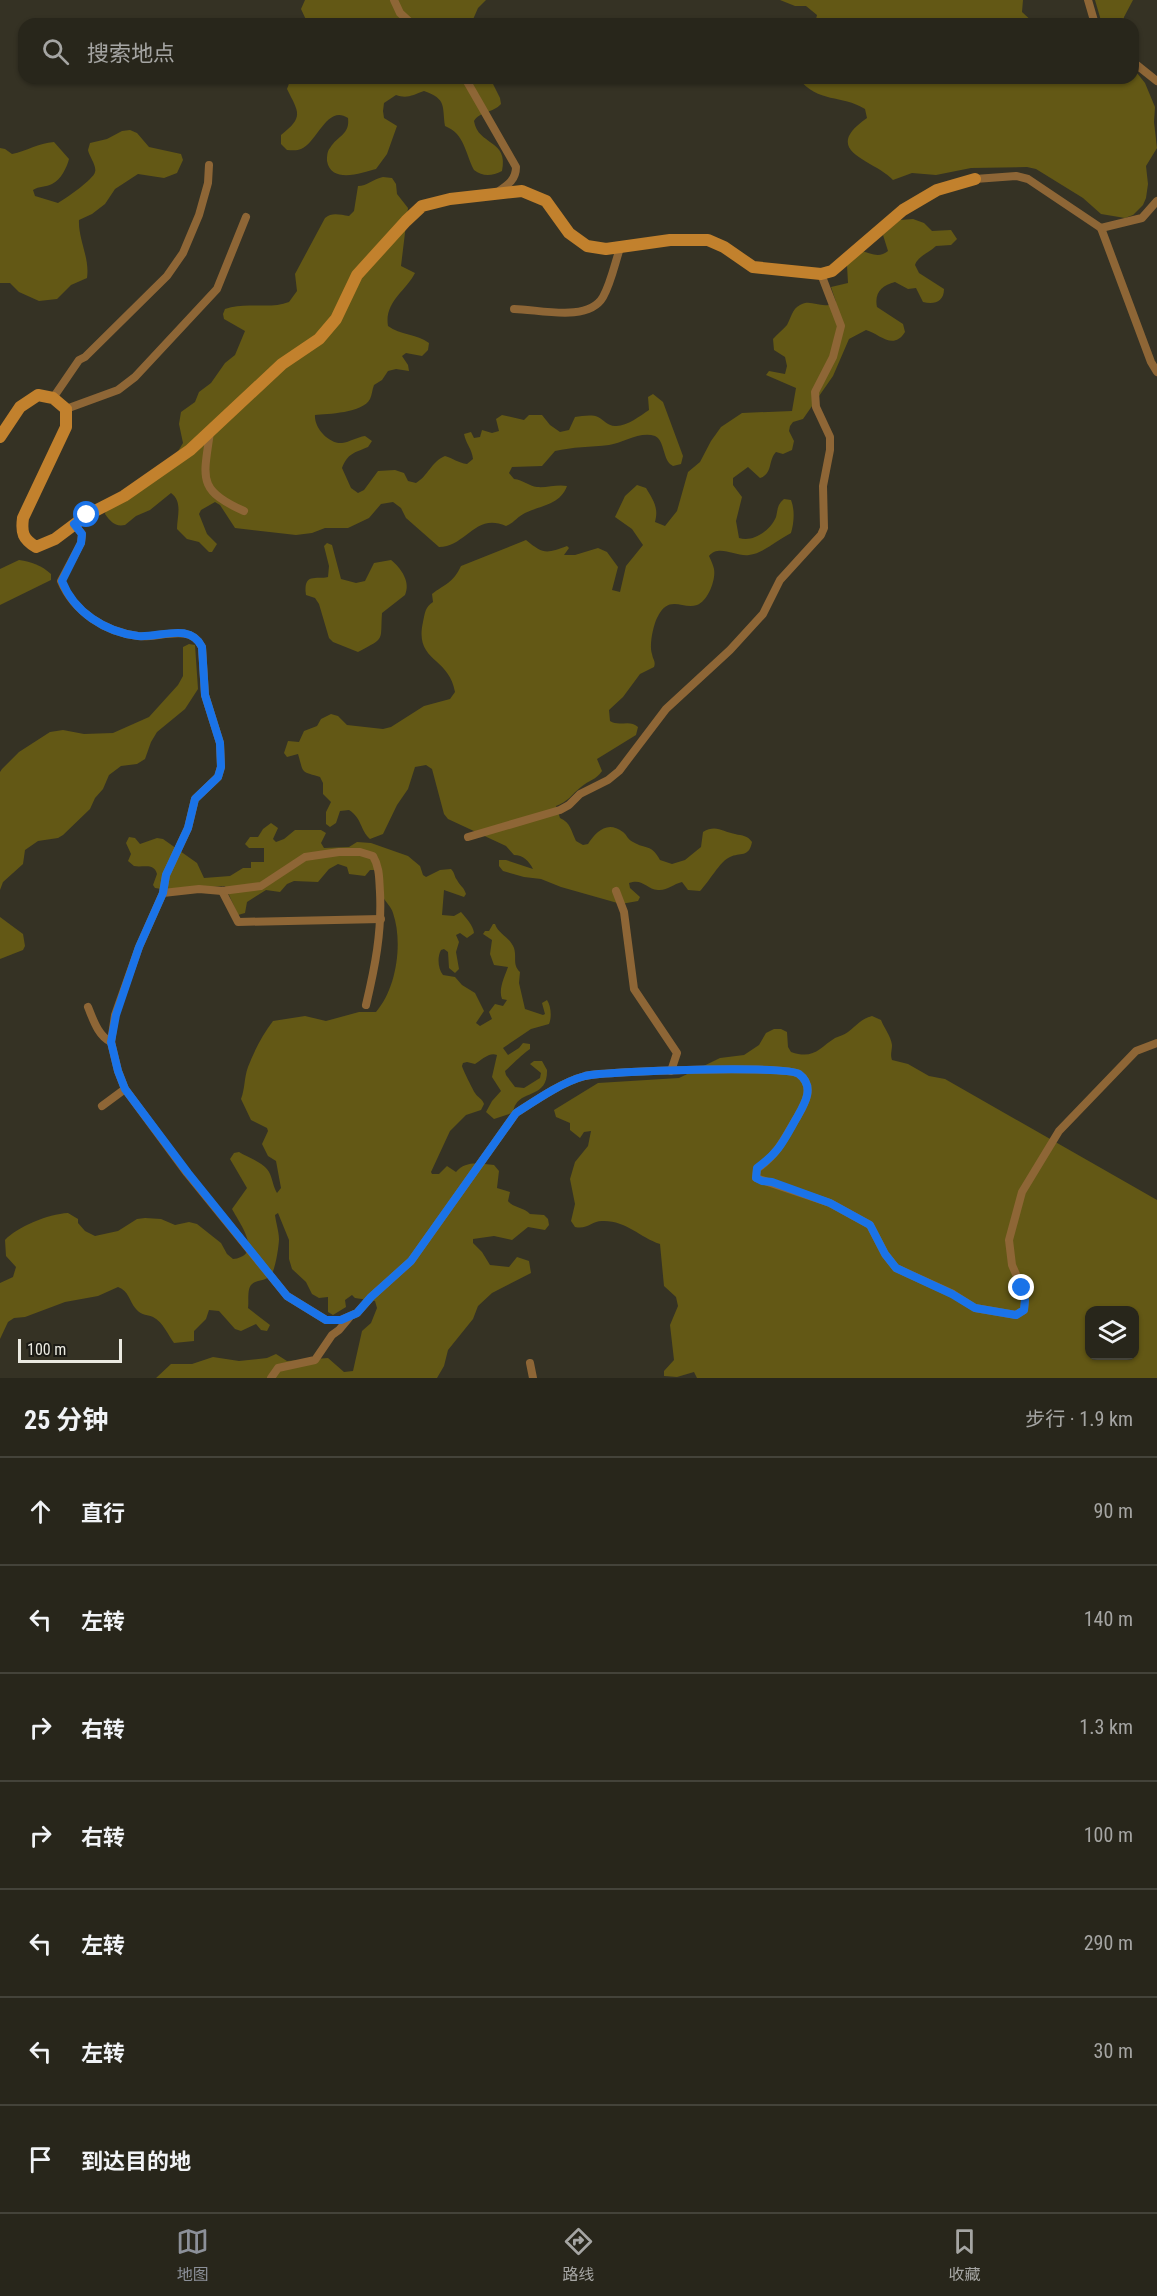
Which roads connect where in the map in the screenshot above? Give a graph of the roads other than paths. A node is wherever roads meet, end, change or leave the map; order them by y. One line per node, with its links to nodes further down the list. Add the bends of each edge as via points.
1 (394, 0): 3 (street)
2 (1088, 0): 4 (street)
3 (405, 18)
4 (1093, 18)
5 (1139, 67): 6 (street)
6 (1157, 81)
7 (468, 84): 10 (street, via 516,168 511,182)
8 (209, 165): 18 (street, via 208,183 183,253 167,276 79,360)
9 (975, 178): 13 (street, via 1028,179); 15 (street, via 937,190 903,210 832,271)
10 (494, 194): 14 (street, via 522,191 536,196 546,201 569,233 587,246); 20 (street, via 422,206 357,275 336,319 319,339 282,364)
11 (1157, 201): 13 (street, via 1142,218)
12 (246, 217): 19 (street, via 217,289 135,377 118,390)
13 (1101, 228): 17 (street)
14 (620, 248): 15 (street, via 670,240 708,240 753,267); 16 (street, via 603,298 587,310 558,313)
15 (821, 274): 24 (street, via 841,326 833,357 815,392 816,407 830,437 821,535 780,580 763,614 666,710 619,771 560,810)
16 (514, 309)
17 (1157, 372)
18 (53, 398): 19 (street); 21 (street, via 38,395 20,407)
19 (66, 409): 23 (street, via 66,427 23,518 21,531 25,540 36,547)
20 (210, 432): 22 (street, via 204,477 224,502); 23 (street, via 124,496)
21 (0, 437)
22 (244, 511)
23 (74, 524): 27 (street, via 82,534 81,543 62,581 76,605 100,624 137,636 192,635 202,647 205,695 220,743 221,767 218,777 195,799)
24 (468, 837)
25 (222, 891): 27 (street); 28 (street, via 238,922); 28 (street, via 261,886 305,857 360,852 373,856 379,866)
26 (616, 891): 33 (street, via 624,912 634,989 677,1053)
27 (163, 893): 31 (street, via 139,947)
28 (381, 919): 29 (street, via 378,957)
29 (366, 1005)
30 (88, 1007): 31 (street, via 93,1021)
31 (111, 1042): 34 (street)
32 (1157, 1043): 33 (street, via 1136,1051 1059,1131 1022,1192 1009,1240 1012,1265 1025,1300 1024,1310 1016,1315 975,1308 896,1268 870,1225 830,1203 756,1178 757,1168 773,1157 808,1095 801,1076 771,1069)
33 (671, 1071): 36 (street, via 585,1076 516,1113 411,1261)
34 (125, 1089): 35 (street); 36 (street, via 287,1296 326,1320)
35 (102, 1106)
36 (350, 1316): 38 (street, via 315,1360 278,1368)
37 (530, 1363): 39 (street)
38 (271, 1378)
39 (533, 1378)

